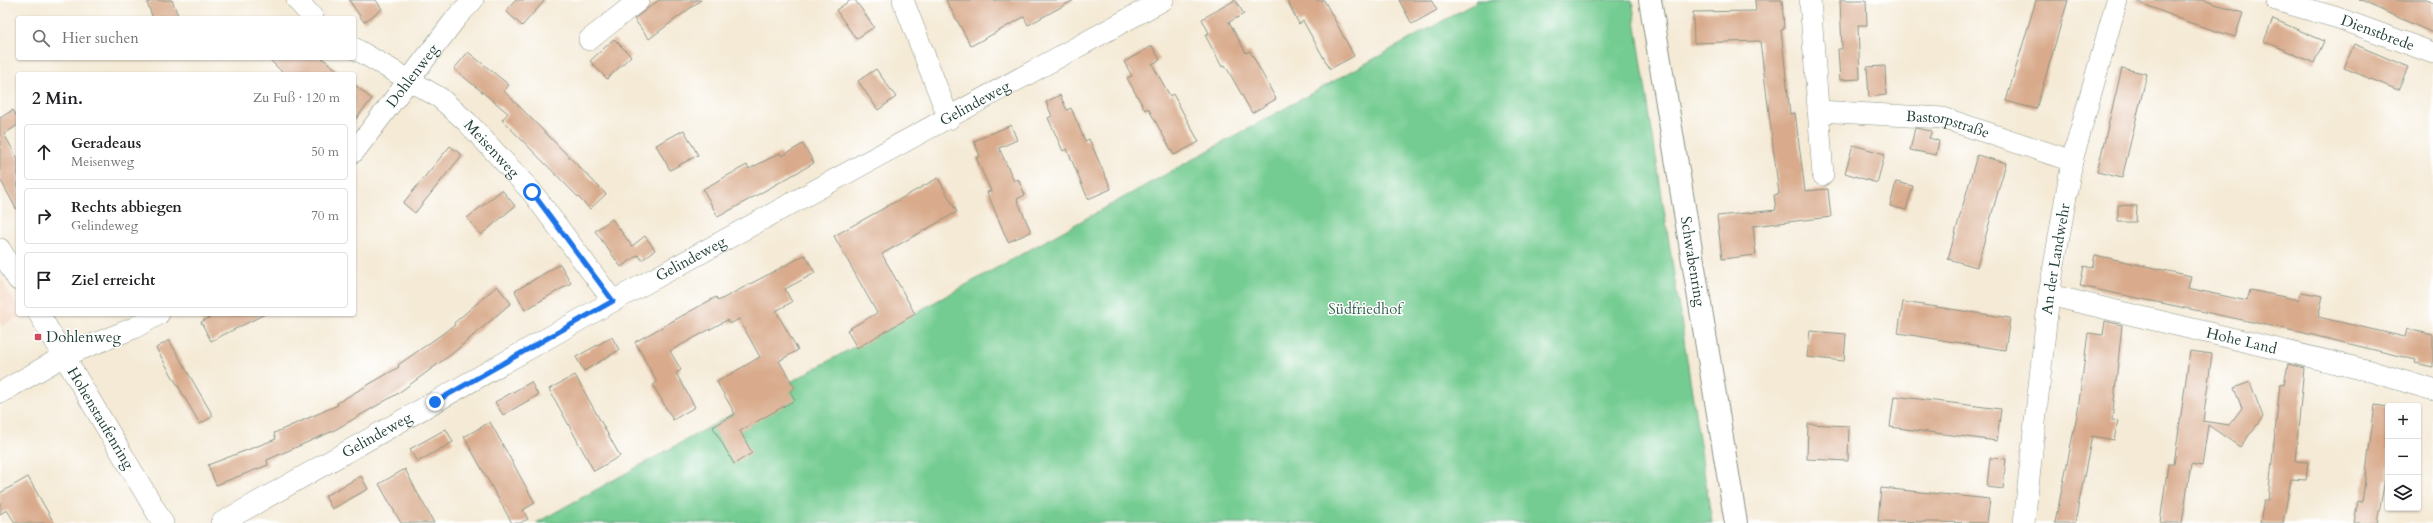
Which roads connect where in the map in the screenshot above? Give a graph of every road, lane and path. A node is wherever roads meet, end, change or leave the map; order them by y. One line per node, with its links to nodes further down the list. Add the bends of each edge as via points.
1 (297, 0): 10 (street)
2 (473, 0): 14 (street, Dohlenweg)
3 (639, 0): 11 (street)
4 (902, 0): 16 (street)
5 (1163, 0): 16 (street, Gelindeweg)
6 (1650, 0): 31 (street, Schwabenring)
7 (1810, 0): 15 (street)
8 (2116, 0): 18 (street, An der Landwehr)
9 (2276, 0): 13 (street, Dienstbrede, via 2338,18)
10 (311, 16)
11 (589, 40)
12 (356, 49): 14 (street, Meisenweg)
13 (2433, 53)
14 (409, 80): 17 (street, Dohlenweg); 23 (street, Meisenweg, via 440,98 467,122 516,174)
15 (1818, 111): 18 (street, Bastorpstraße, via 1943,118); 19 (street)
16 (949, 119): 23 (street, Gelindeweg)
17 (356, 149)
18 (2072, 161): 22 (street, An der Landwehr)
19 (1823, 175)
20 (0, 249): 21 (street)
21 (16, 277)
22 (2049, 295): 27 (street, Hohe Land, via 2370,371); 32 (street, An der Landwehr)
23 (613, 301): 30 (street, Gelindeweg)
24 (39, 316): 26 (street, Hohenstaufenring)
25 (155, 316): 26 (street, via 134,328)
26 (64, 356): 28 (street); 29 (street, Hohenstaufenring)
27 (2433, 390)
28 (0, 393)
29 (162, 523)
30 (221, 523)
31 (1736, 523)
32 (2024, 523)

